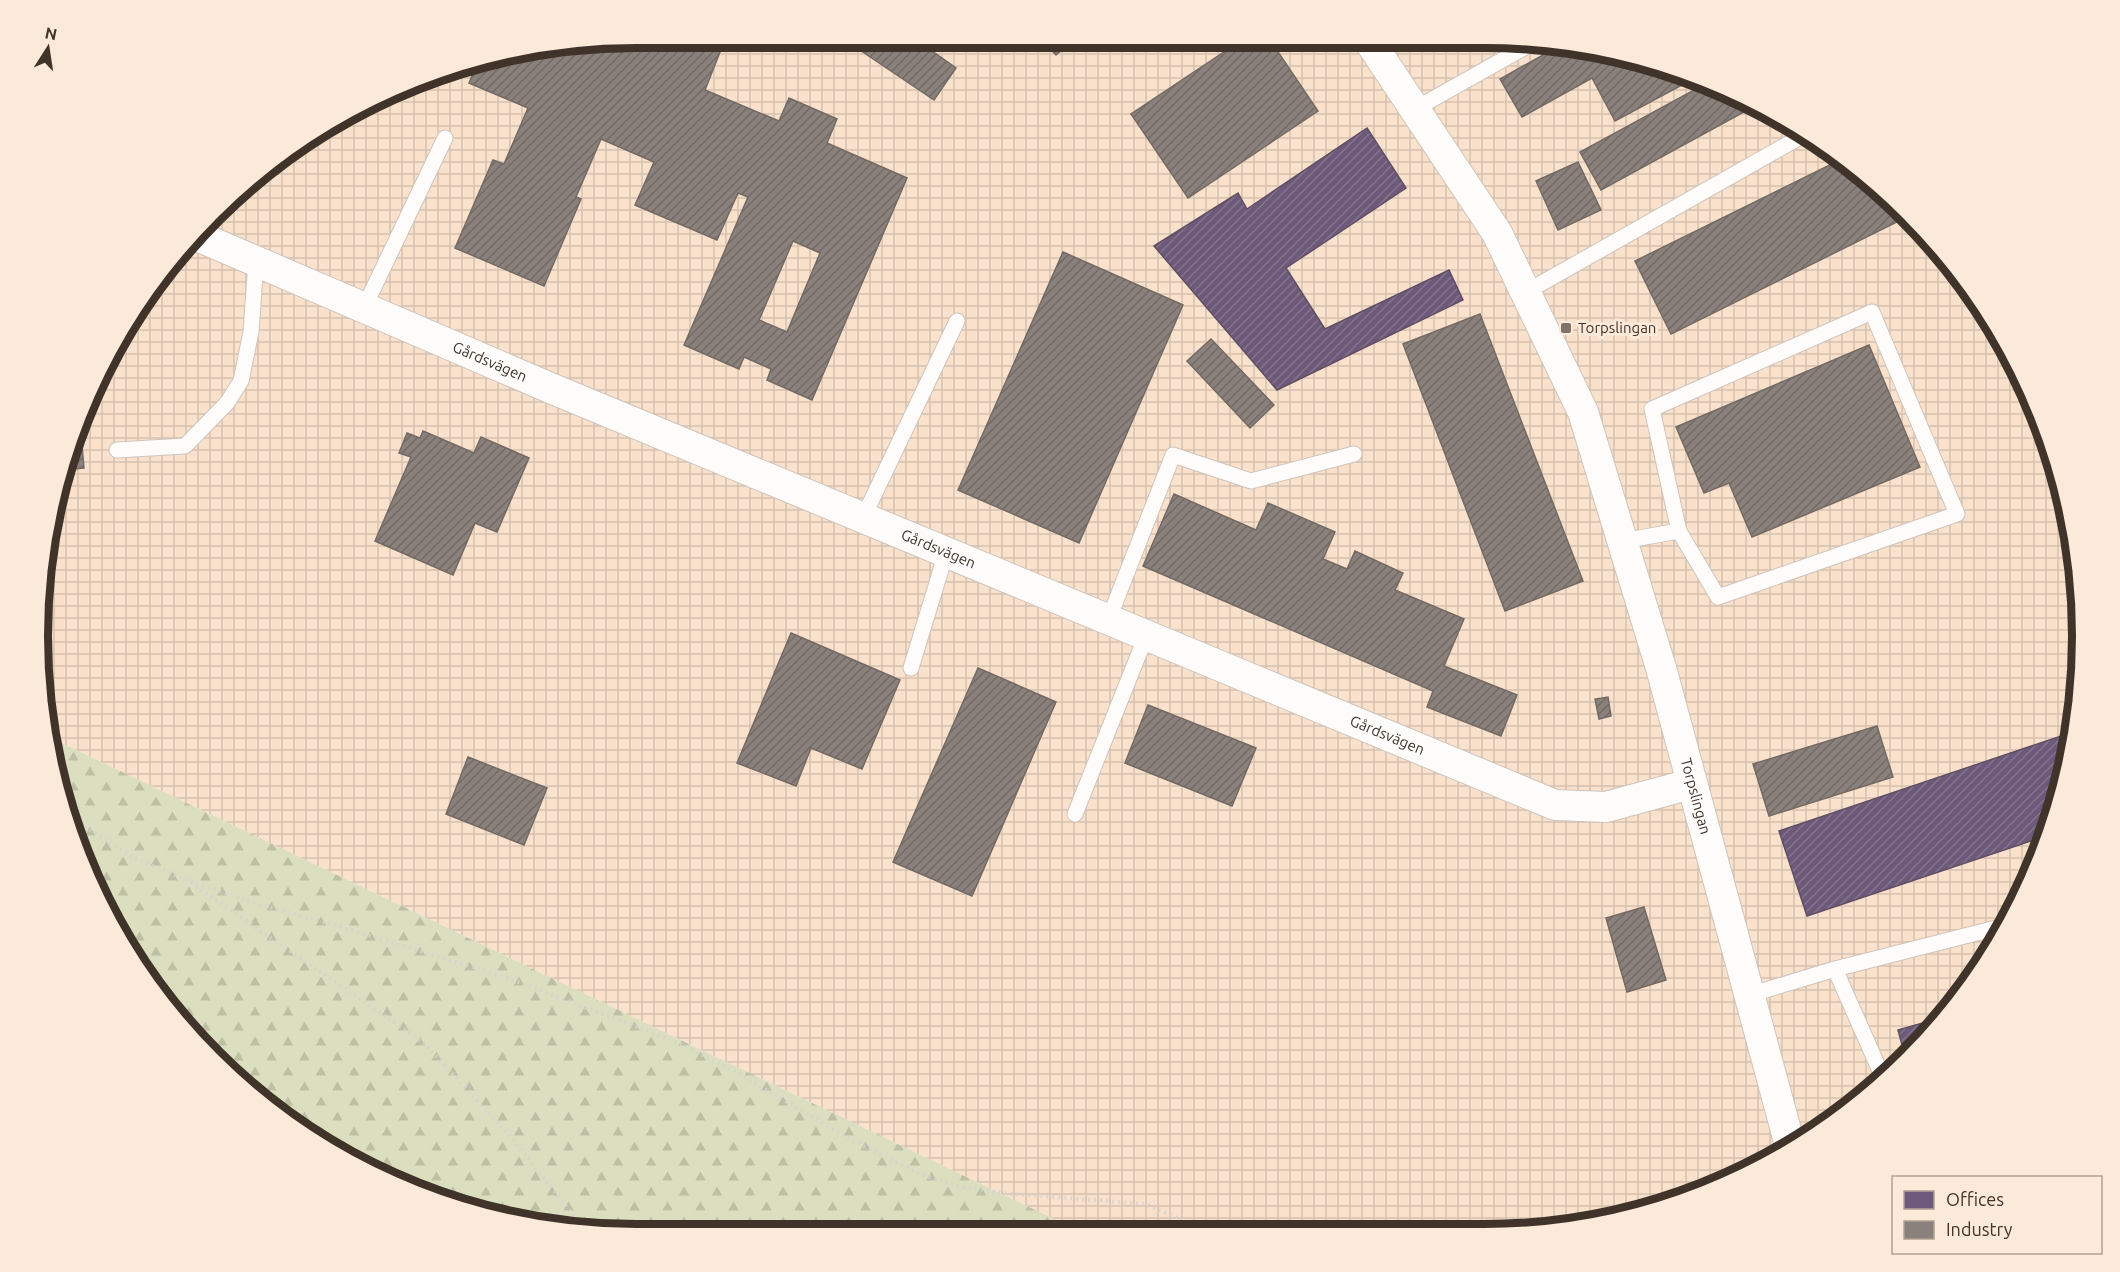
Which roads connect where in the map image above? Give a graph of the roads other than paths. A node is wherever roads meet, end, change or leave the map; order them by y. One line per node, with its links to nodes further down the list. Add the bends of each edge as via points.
1 (1374, 48): 3 (street, Torpslingan)
2 (1522, 49): 3 (lane)
3 (1415, 109): 8 (street, Torpslingan, via 1497,233)
4 (446, 138): 9 (lane)
5 (1797, 139): 8 (lane)
6 (203, 238): 7 (street, Gårdsvägen)
7 (256, 261): 9 (street, Gårdsvägen); 11 (lane, via 249,343 241,381 227,403 185,446)
8 (1526, 292): 15 (street, Torpslingan, via 1583,412)
9 (364, 308): 13 (street, Gårdsvägen)
10 (957, 321): 13 (lane)
11 (117, 450)
12 (1354, 454): 17 (lane, via 1251,481 1173,455)
13 (863, 518): 16 (street, Gårdsvägen)
14 (1678, 531): 14 (lane, via 1652,409 1872,312 1957,514 1719,597); 15 (lane)
15 (1622, 541): 20 (street, Torpslingan)
16 (946, 553): 17 (street, Gårdsvägen); 19 (lane)
17 (1108, 621): 18 (street, Gårdsvägen)
18 (1146, 636): 20 (street, Gårdsvägen, via 1555,805 1605,807); 21 (lane)
19 (911, 668)
20 (1691, 784): 24 (street, Torpslingan)
21 (1075, 814)
22 (1994, 929): 23 (lane)
23 (1835, 969): 24 (lane); 25 (lane)
24 (1749, 996): 26 (street, Torpslingan)
25 (1880, 1071)
26 (1788, 1139)

